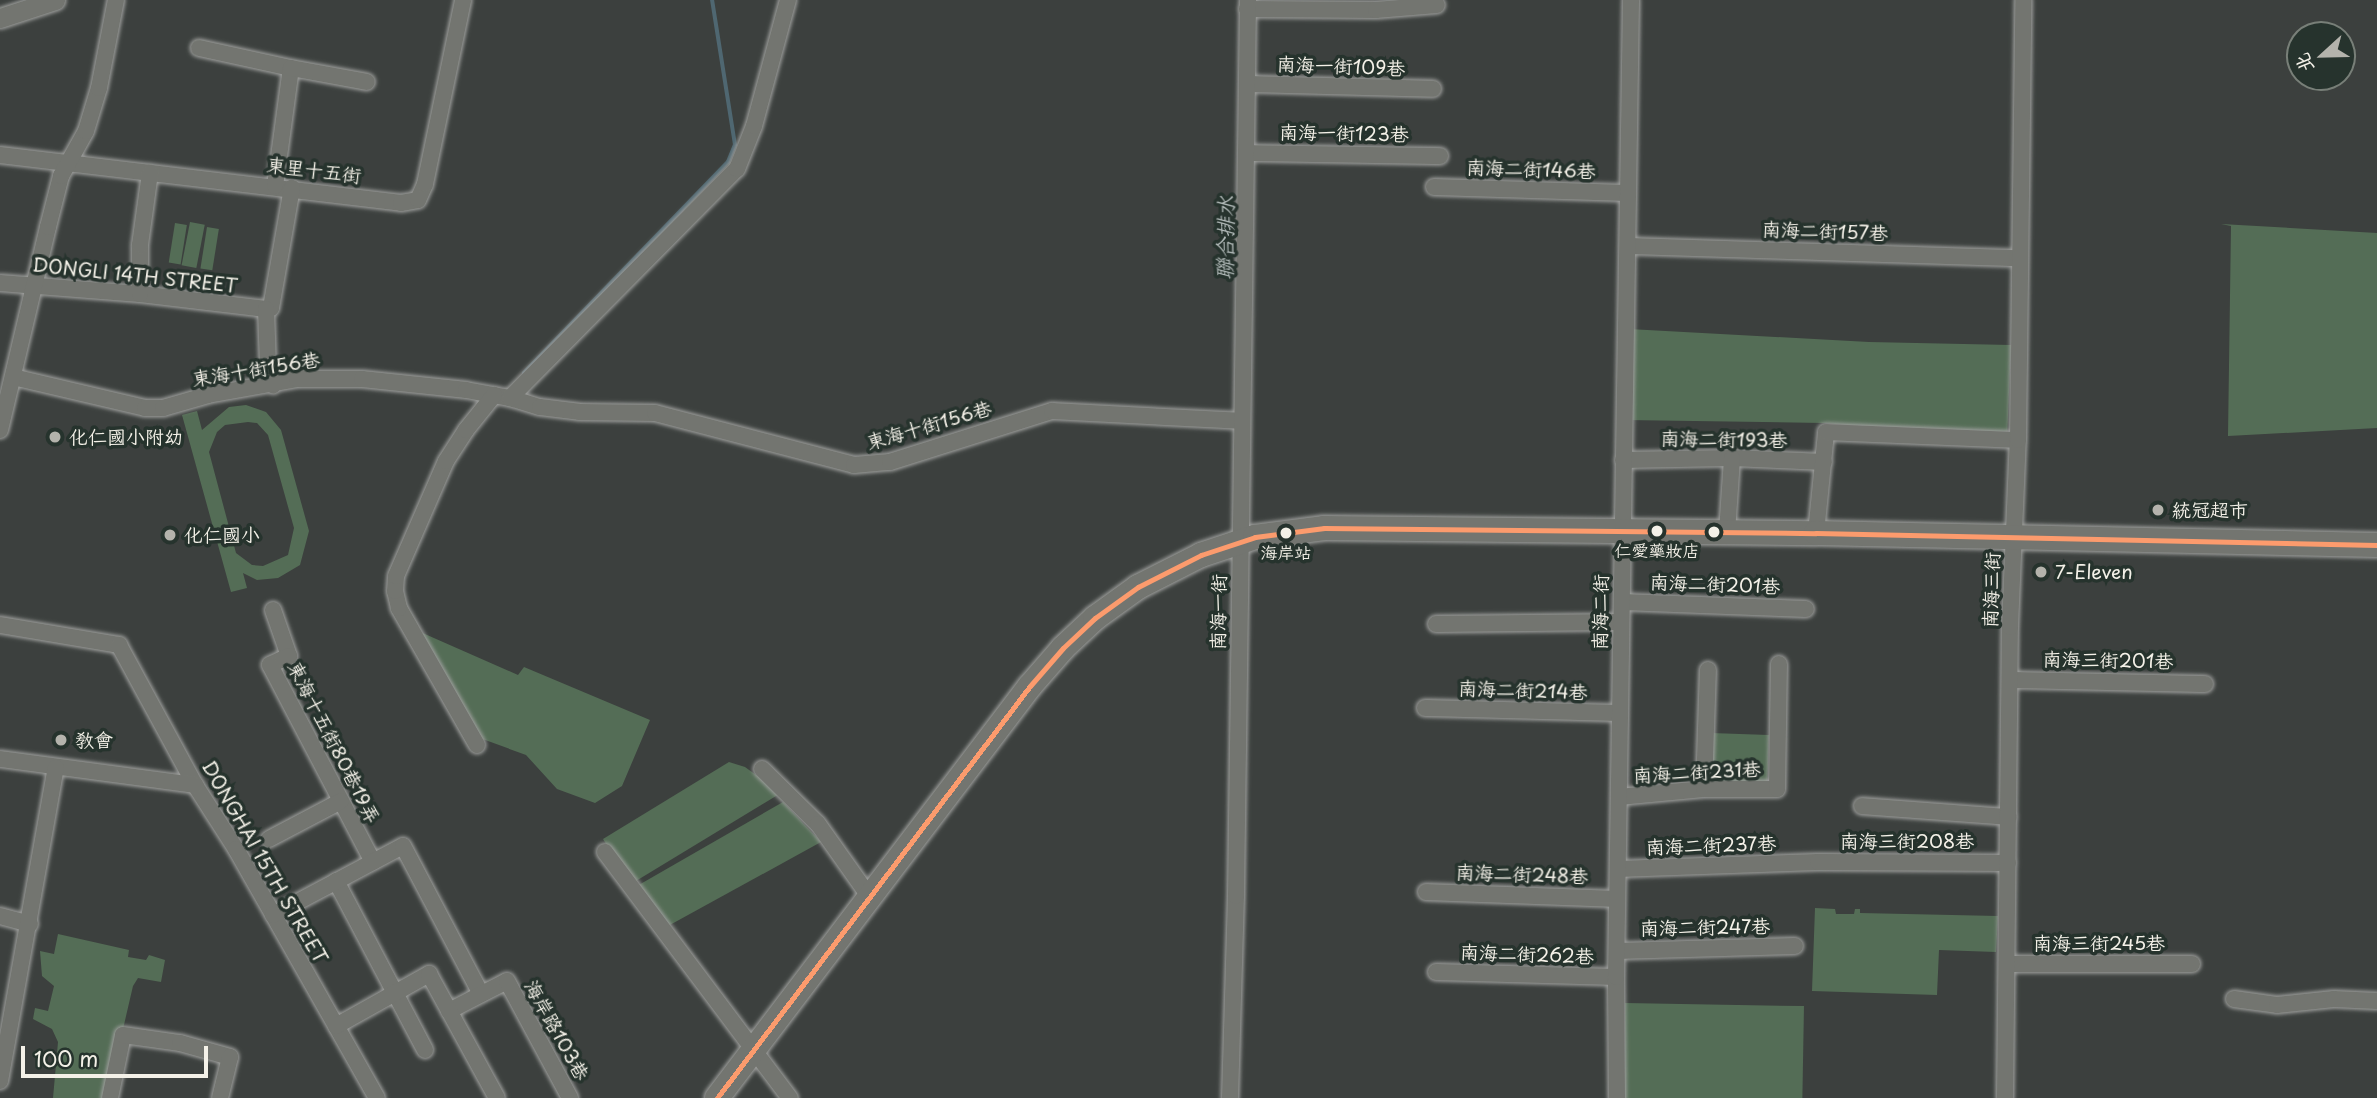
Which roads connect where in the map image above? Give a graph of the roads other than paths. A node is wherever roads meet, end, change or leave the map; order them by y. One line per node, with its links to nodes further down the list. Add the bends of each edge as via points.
1 (55, 0): 9 (street)
2 (116, 0): 18 (street, via 86,131)
3 (463, 0): 20 (street, 東里十五街, via 418,200 401,203)
4 (788, 0): 31 (street, via 754,126 737,169)
5 (1631, 0): 22 (street, 南海二街)
6 (2023, 0): 24 (street, 南海三街)
7 (1247, 4): 8 (street, via 1376,10); 13 (street, 南海一街)
8 (1437, 5)
9 (0, 18)
10 (199, 48): 11 (street)
11 (291, 68): 12 (street); 20 (street)
12 (367, 82)
13 (1247, 83): 14 (street, 南海一街109巷); 15 (street, 南海一街)
14 (1433, 89)
15 (1247, 153): 17 (street, 南海一街123巷); 32 (street, 南海一街)
16 (0, 155): 18 (street, 東里十五街)
17 (1440, 156)
18 (67, 162): 19 (street, 東里十五街); 26 (street)
19 (150, 173): 20 (street, 東里十五街); 27 (street, via 140,244)
20 (283, 187): 28 (street, via 271,308)
21 (1434, 187): 22 (street, 南海二街146巷)
22 (1627, 193): 23 (street, 南海二街)
23 (1630, 246): 24 (street, 南海二街157巷); 36 (street, 南海二街)
24 (2018, 258): 34 (street, 南海三街)
25 (0, 283): 26 (street, DONGLI 14TH STREET)
26 (34, 285): 27 (street, DONGLI 14TH STREET); 29 (street)
27 (140, 294): 28 (street, DONGLI 14TH STREET)
28 (266, 309): 30 (street, via 268,365)
29 (13, 377): 30 (street, 東海十街156巷, via 145,408); 33 (street)
30 (274, 385): 31 (street, 東海十街156巷, via 362,379)
31 (502, 397): 32 (street, 東海十街156巷, via 579,412 655,413 854,465 890,462 1052,411); 56 (street, via 466,430 446,461 396,576 399,607)
32 (1240, 421): 42 (street, 南海一街)
33 (0, 430)
34 (2018, 440): 37 (street, via 1826,432); 41 (street, 南海三街)
35 (1732, 458): 36 (street, 南海二街193巷); 37 (street, 南海二街193巷); 38 (street)
36 (1623, 460): 39 (street, 南海二街)
37 (1825, 462): 40 (street)
38 (1727, 531): 39 (main road); 40 (main road)
39 (1622, 532): 42 (main road, via 1324,528 1266,535); 44 (street, 南海二街)
40 (1816, 533): 41 (main road)
41 (2014, 537): 43 (main road); 52 (street, 南海三街)
42 (1236, 545): 74 (main road, via 1175,566 1094,618 1030,685); 101 (street, 南海一街)
43 (2377, 545)
44 (1622, 602): 45 (street, 南海二街201巷); 47 (street, 南海二街)
45 (1806, 609)
46 (273, 610): 63 (street, 東海十五街80巷19弄, via 289,656 270,664)
47 (1621, 622): 48 (street); 55 (street, 南海二街)
48 (1436, 624)
49 (0, 625): 60 (street, DONGHAI 15TH STREET, via 119,645)
50 (1779, 664): 61 (street, 南海二街231巷, via 1777,789)
51 (1708, 670): 61 (street)
52 (2010, 680): 53 (street, 南海三街201巷); 65 (street, 南海三街)
53 (2205, 684)
54 (1425, 708): 55 (street, 南海二街214巷)
55 (1620, 713): 62 (street, 南海二街)
56 (477, 745)
57 (0, 759): 58 (street)
58 (56, 768): 60 (street); 78 (street)
59 (762, 769): 74 (street, via 818,824)
60 (195, 785): 76 (street, DONGHAI 15TH STREET)
61 (1704, 789): 62 (street, 南海二街231巷)
62 (1619, 797): 71 (street, 南海二街)
63 (341, 801): 66 (street); 68 (street, 東海十五街80巷19弄)
64 (1862, 806): 65 (street)
65 (2009, 817): 69 (street, 南海三街)
66 (269, 839)
67 (605, 852): 92 (street)
68 (373, 862): 72 (street); 86 (street, via 402,846)
69 (2008, 863): 70 (street, 南海三街208巷); 81 (street, 南海三街)
70 (1805, 864): 71 (street, 南海二街237巷)
71 (1618, 869): 75 (street, 南海二街)
72 (337, 881): 76 (street); 85 (street)
73 (1426, 892): 75 (street, 南海二街248巷)
74 (869, 896): 92 (main road)
75 (1617, 899): 80 (street, 南海二街)
76 (273, 915): 90 (street, DONGHAI 15TH STREET)
77 (0, 916): 78 (street)
78 (30, 923): 93 (street)
79 (1795, 946): 80 (street, 南海二街247巷)
80 (1616, 951): 84 (street, 南海二街)
81 (2007, 964): 82 (street, 南海三街245巷); 103 (street, 南海三街)
82 (2192, 964)
83 (1436, 972): 84 (street, 南海二街262巷)
84 (1616, 977): 102 (street, 南海二街)
85 (395, 993): 89 (street, via 429,974); 90 (street); 91 (street)
86 (481, 995): 89 (street); 98 (street, 海岸路103巷, via 507,981)
87 (2234, 999): 88 (street, via 2277,1005 2334,999)
88 (2377, 1001)
89 (449, 1011): 97 (street)
90 (336, 1026): 96 (street, DONGHAI 15TH STREET)
91 (425, 1050)
92 (753, 1050): 99 (main road); 100 (street)
93 (0, 1081)
94 (110, 1098): 95 (street, via 123,1035 180,1043 230,1057)
95 (220, 1098)
96 (377, 1098)
97 (497, 1098)
98 (570, 1098)
99 (717, 1098)
100 (790, 1098)
101 (1230, 1098)
102 (1617, 1098)
103 (2004, 1098)

